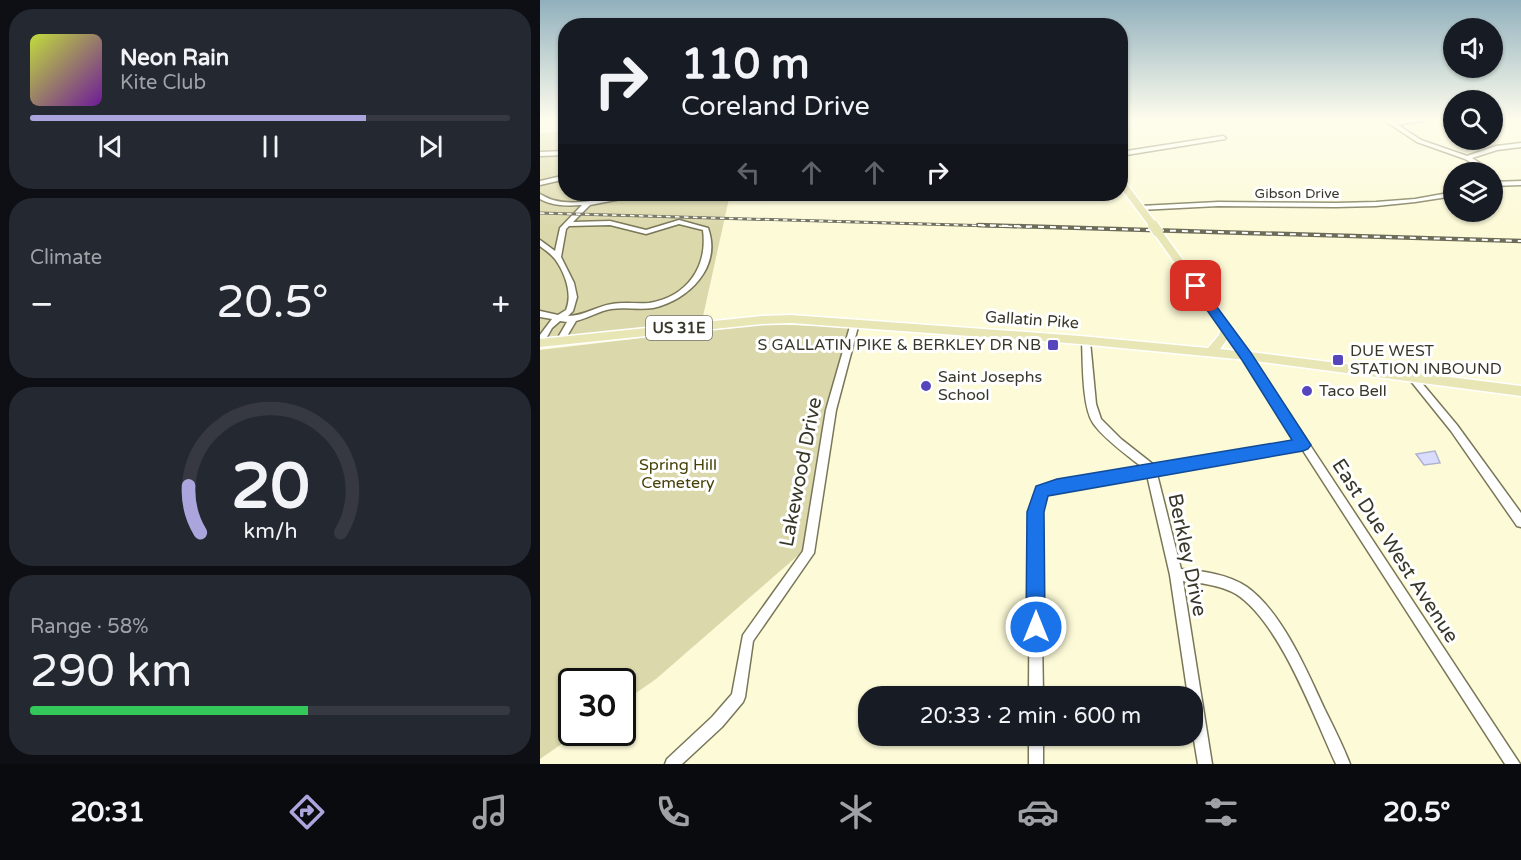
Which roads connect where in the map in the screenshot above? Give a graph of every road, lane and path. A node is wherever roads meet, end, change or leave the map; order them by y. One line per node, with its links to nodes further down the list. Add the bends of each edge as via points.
1 (1458, 155): 3 (street)
2 (1477, 155): 3 (street)
3 (1467, 158): 4 (street)
4 (1474, 162)
5 (558, 179): 8 (street)
6 (1503, 180): 7 (street)
7 (1507, 182): 9 (street); 10 (street)
8 (540, 183)
9 (1503, 183)
10 (1521, 183)
11 (1128, 192): 16 (main road)
12 (1443, 195): 16 (street, Gibson Drive, via 1341,205 1176,204)
13 (540, 196): 15 (street, via 548,202)
14 (599, 201): 15 (street)
15 (588, 203): 17 (street)
16 (1140, 208): 24 (main road)
17 (566, 224): 19 (street); 22 (street, via 610,224 646,232 679,222 706,229 707,234 702,271 683,293 655,305 614,306)
18 (540, 242): 19 (street)
19 (557, 256): 21 (street, via 573,296 569,310)
20 (540, 314): 21 (street)
21 (561, 317): 22 (street); 27 (street, via 552,323)
22 (573, 319): 25 (street)
23 (855, 323): 25 (main road, Gallatin Pike / US 31E, via 762,320); 26 (main road, Gallatin Pike / US 31E); 38 (street, Lakewood Drive, via 831,410 808,553 747,639 738,697 717,723)
24 (1226, 328): 28 (main road); 29 (main road)
25 (560, 341): 27 (main road, Gallatin Pike / US 31E)
26 (1086, 341): 28 (main road, Gallatin Pike / US 31E); 33 (street, via 1091,404 1097,421)
27 (540, 343)
28 (1211, 353): 29 (main road, Gallatin Pike / US 31E)
29 (1247, 356): 30 (main road, Gallatin Pike / US 31E); 32 (street, East Due West Avenue)
30 (1413, 378): 31 (main road, Gallatin Pike / US 31E); 34 (street)
31 (1521, 391)
32 (1303, 445): 33 (street); 42 (street, East Due West Avenue)
33 (1151, 469): 35 (street, Berkley Drive); 36 (street, via 1041,491 1035,512)
34 (1521, 522)
35 (1176, 575): 40 (street, Berkley Drive); 41 (street, via 1241,590 1261,606 1280,634)
36 (1036, 686)
37 (1036, 746): 39 (street)
38 (672, 764)
39 (1036, 764)
40 (1205, 764)
41 (1343, 764)
42 (1514, 764)

